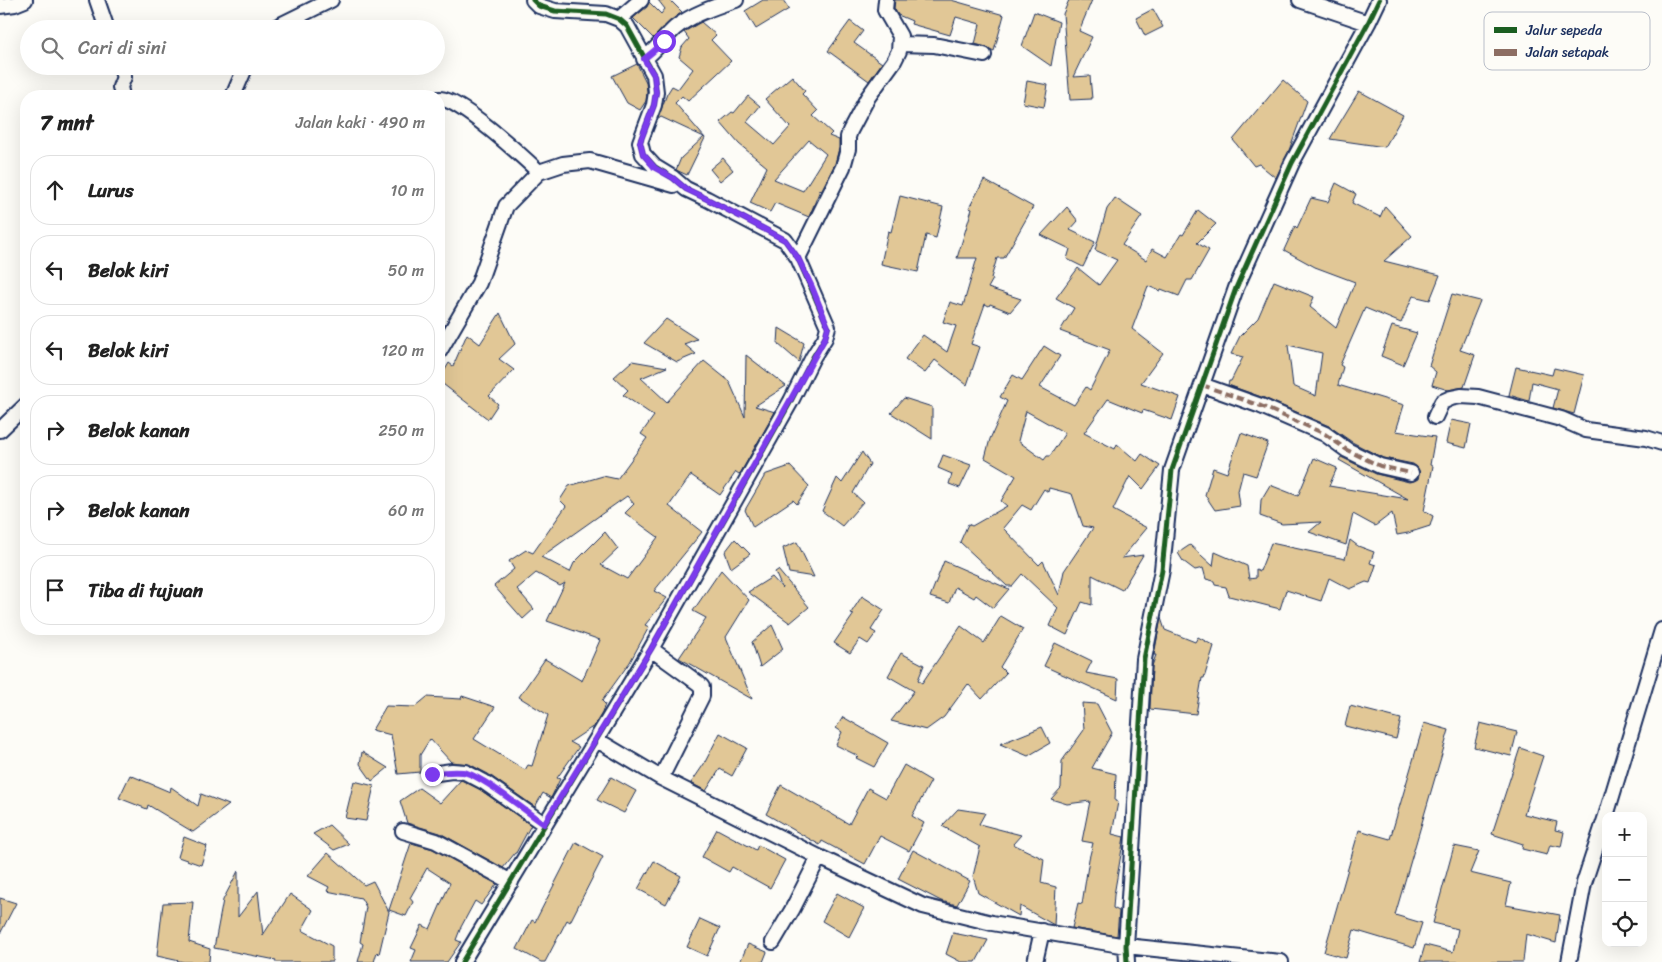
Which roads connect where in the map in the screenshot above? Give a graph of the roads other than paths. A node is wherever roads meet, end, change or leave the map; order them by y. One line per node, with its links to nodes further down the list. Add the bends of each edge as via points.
1 (25, 0): 11 (street)
2 (97, 0): 13 (street)
3 (331, 0): 14 (street)
4 (533, 0): 12 (street, via 539,6 555,11 606,14)
5 (641, 0): 12 (street)
6 (736, 0): 10 (street)
7 (886, 0): 16 (street, via 885,10 900,36)
8 (1300, 0): 15 (street)
9 (1379, 0): 15 (street)
10 (716, 3): 18 (street, via 684,21)
11 (0, 6)
12 (619, 19): 18 (street, via 627,26)
13 (104, 20)
14 (290, 20)
15 (1368, 23): 28 (street, via 1292,163 1236,288)
16 (900, 44): 17 (street, via 934,45); 26 (street, via 894,62 868,97 850,131 843,167)
17 (984, 55)
18 (644, 59): 25 (street, via 654,75 656,92 640,142 643,154 655,168)
19 (123, 75): 21 (street)
20 (242, 75): 22 (street)
21 (120, 90)
22 (236, 90)
23 (445, 99): 24 (street, via 466,110)
24 (540, 172): 25 (street, via 563,164 590,161); 27 (street, via 506,206 479,282)
25 (686, 189): 26 (street, via 785,240)
26 (798, 258): 35 (street, via 828,327 825,338)
27 (445, 333)
28 (1202, 385): 33 (street, via 1325,434 1347,450 1380,466); 47 (street, via 1172,470 1162,570 1144,659)
29 (20, 411): 31 (street)
30 (1435, 418): 32 (street, via 1442,402 1461,396 1478,397 1560,419 1586,430)
31 (0, 430)
32 (1662, 443)
33 (1411, 473)
34 (1662, 630): 39 (street)
35 (651, 649): 36 (street); 38 (street, via 702,687 702,696)
36 (597, 740): 38 (street); 40 (street)
37 (430, 774): 40 (street, via 465,772)
38 (660, 778): 43 (street)
39 (1607, 812)
40 (544, 824): 44 (street)
41 (1602, 828): 52 (street, via 1584,883)
42 (403, 831): 44 (street, via 436,841)
43 (819, 857): 45 (street, via 923,906); 46 (street)
44 (511, 882): 48 (street)
45 (1042, 931): 47 (street); 49 (street)
46 (772, 942)
47 (1126, 946): 50 (street); 51 (street)
48 (462, 962)
49 (1035, 962)
50 (1127, 962)
51 (1280, 962)
52 (1569, 962)

